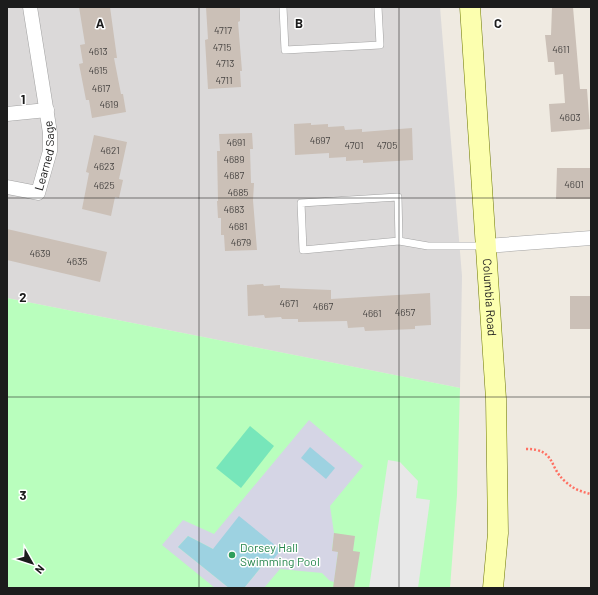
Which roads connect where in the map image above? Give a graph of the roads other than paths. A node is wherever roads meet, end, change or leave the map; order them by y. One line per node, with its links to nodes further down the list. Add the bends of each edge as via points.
1 (30, 7): 5 (street, Learned Sage)
2 (283, 7): 3 (lane, via 285,50 380,45)
3 (378, 7)
4 (470, 7): 10 (street, Columbia Road)
5 (47, 110): 6 (street, Learned Sage); 7 (street, Learned Sage, via 50,151 38,193)
6 (7, 114)
7 (7, 186)
8 (591, 238): 10 (street)
9 (399, 241): 9 (lane, via 398,197 301,203 304,250); 10 (lane, via 428,246)
10 (486, 246): 11 (street, Columbia Road, via 498,449 498,533)
11 (493, 588)

